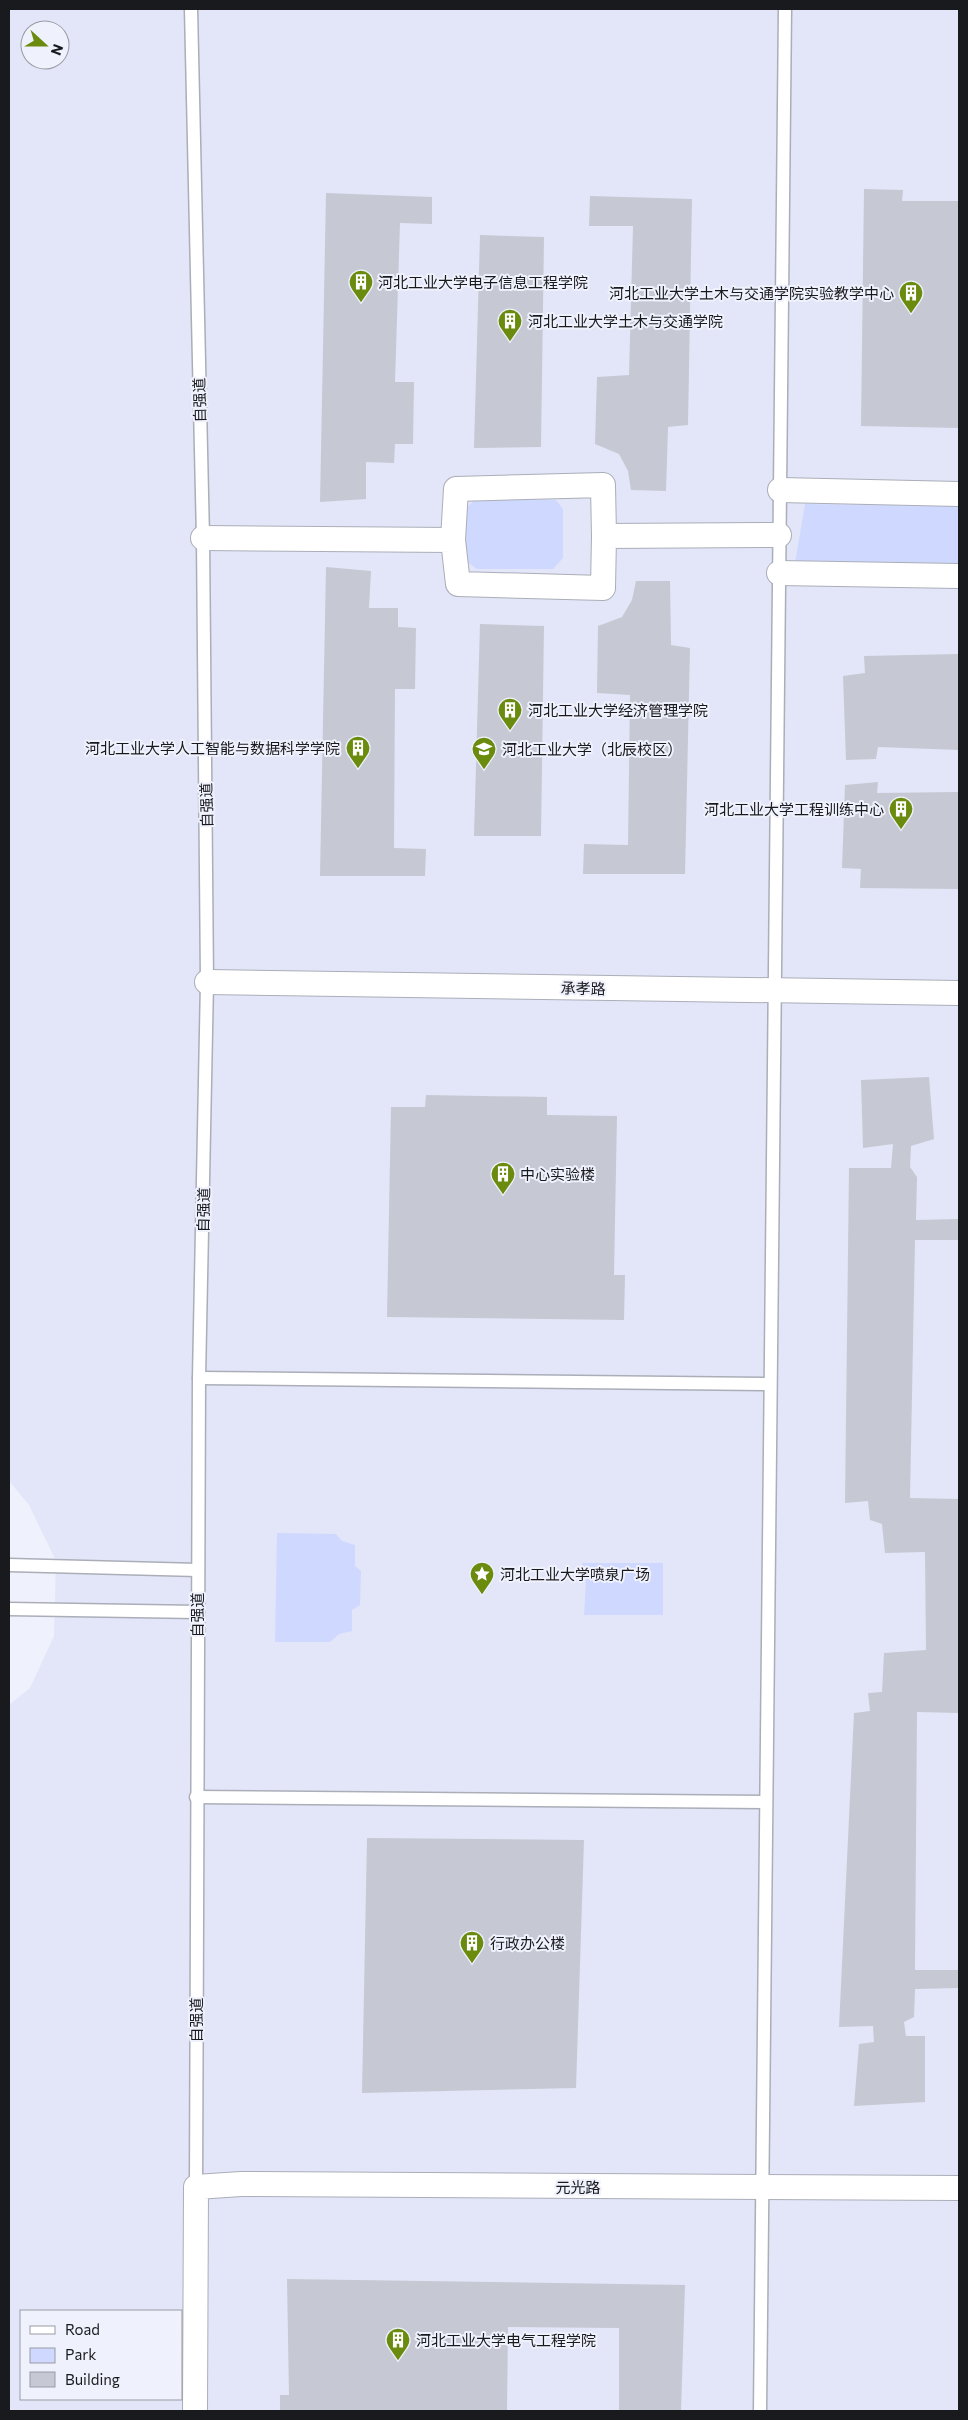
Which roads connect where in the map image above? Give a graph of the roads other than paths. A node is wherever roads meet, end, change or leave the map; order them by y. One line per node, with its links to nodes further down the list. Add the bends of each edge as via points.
1 (191, 9): 7 (lane, 自强道)
2 (785, 9): 3 (lane)
3 (780, 490): 4 (street); 5 (lane)
4 (959, 494)
5 (779, 535): 6 (street); 9 (lane)
6 (604, 536): 8 (street, via 603,588 458,584); 8 (street, via 604,485 456,489)
7 (203, 538): 8 (street); 11 (lane, 自强道)
8 (453, 540)
9 (779, 573): 10 (street); 12 (lane)
10 (959, 576)
11 (207, 982): 12 (street, 承孝路); 14 (lane, 自强道)
12 (776, 991): 13 (street, 承孝路); 15 (lane)
13 (959, 993)
14 (199, 1378): 15 (lane); 17 (lane, 自强道)
15 (769, 1384): 21 (lane)
16 (9, 1565): 17 (lane)
17 (198, 1570): 19 (lane, 自强道)
18 (9, 1609): 19 (lane)
19 (198, 1612): 20 (lane, 自强道)
20 (196, 1797): 21 (lane); 22 (lane, 自强道)
21 (764, 1802): 23 (lane)
22 (196, 2187): 23 (street, 元光路, via 251,2184); 25 (street, 自强道)
23 (761, 2188): 24 (street, 元光路); 26 (lane)
24 (959, 2188)
25 (196, 2411)
26 (760, 2411)

